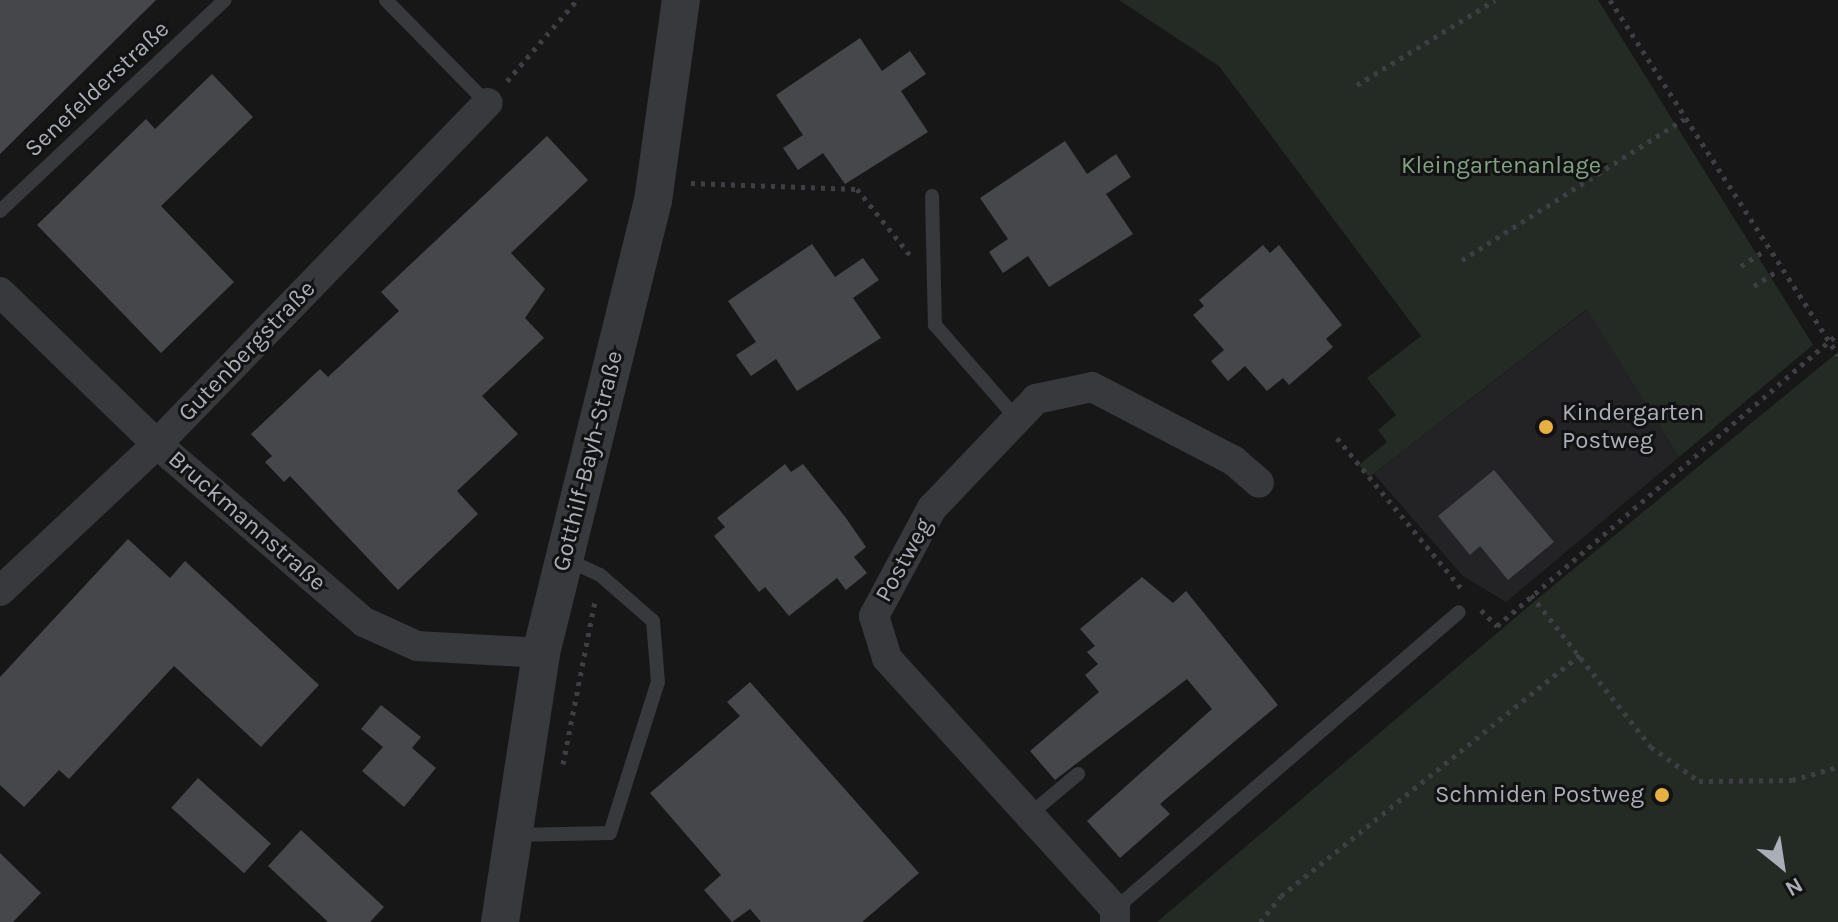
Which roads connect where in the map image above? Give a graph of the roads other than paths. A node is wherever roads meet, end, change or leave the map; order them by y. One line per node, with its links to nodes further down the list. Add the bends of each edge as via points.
1 (225, 0): 6 (lane, Senefelderstraße)
2 (386, 0): 4 (lane)
3 (681, 0): 11 (street, Gotthilf-Bayh-Straße, via 653,201)
4 (487, 103): 9 (street, Gutenbergstraße)
5 (932, 196): 8 (lane, via 935,325)
6 (0, 211)
7 (0, 292): 9 (street, Bruckmannstraße)
8 (1017, 419): 10 (street, Postweg, via 1036,399 1092,387 1234,461); 16 (street, Postweg, via 932,508 874,616 887,658)
9 (157, 444): 12 (street, Gutenbergstraße); 14 (street, Bruckmannstraße, via 364,622 417,646)
10 (1259, 483)
11 (564, 559): 14 (street, Gotthilf-Bayh-Straße); 17 (lane, via 600,575 653,621 658,682 610,833)
12 (0, 591)
13 (1459, 612): 18 (lane)
14 (541, 653): 17 (street, Gotthilf-Bayh-Straße)
15 (1078, 774): 16 (lane)
16 (1028, 815): 18 (street, Postweg)
17 (513, 835): 19 (street, Gotthilf-Bayh-Straße)
18 (1115, 916)
19 (500, 922)

